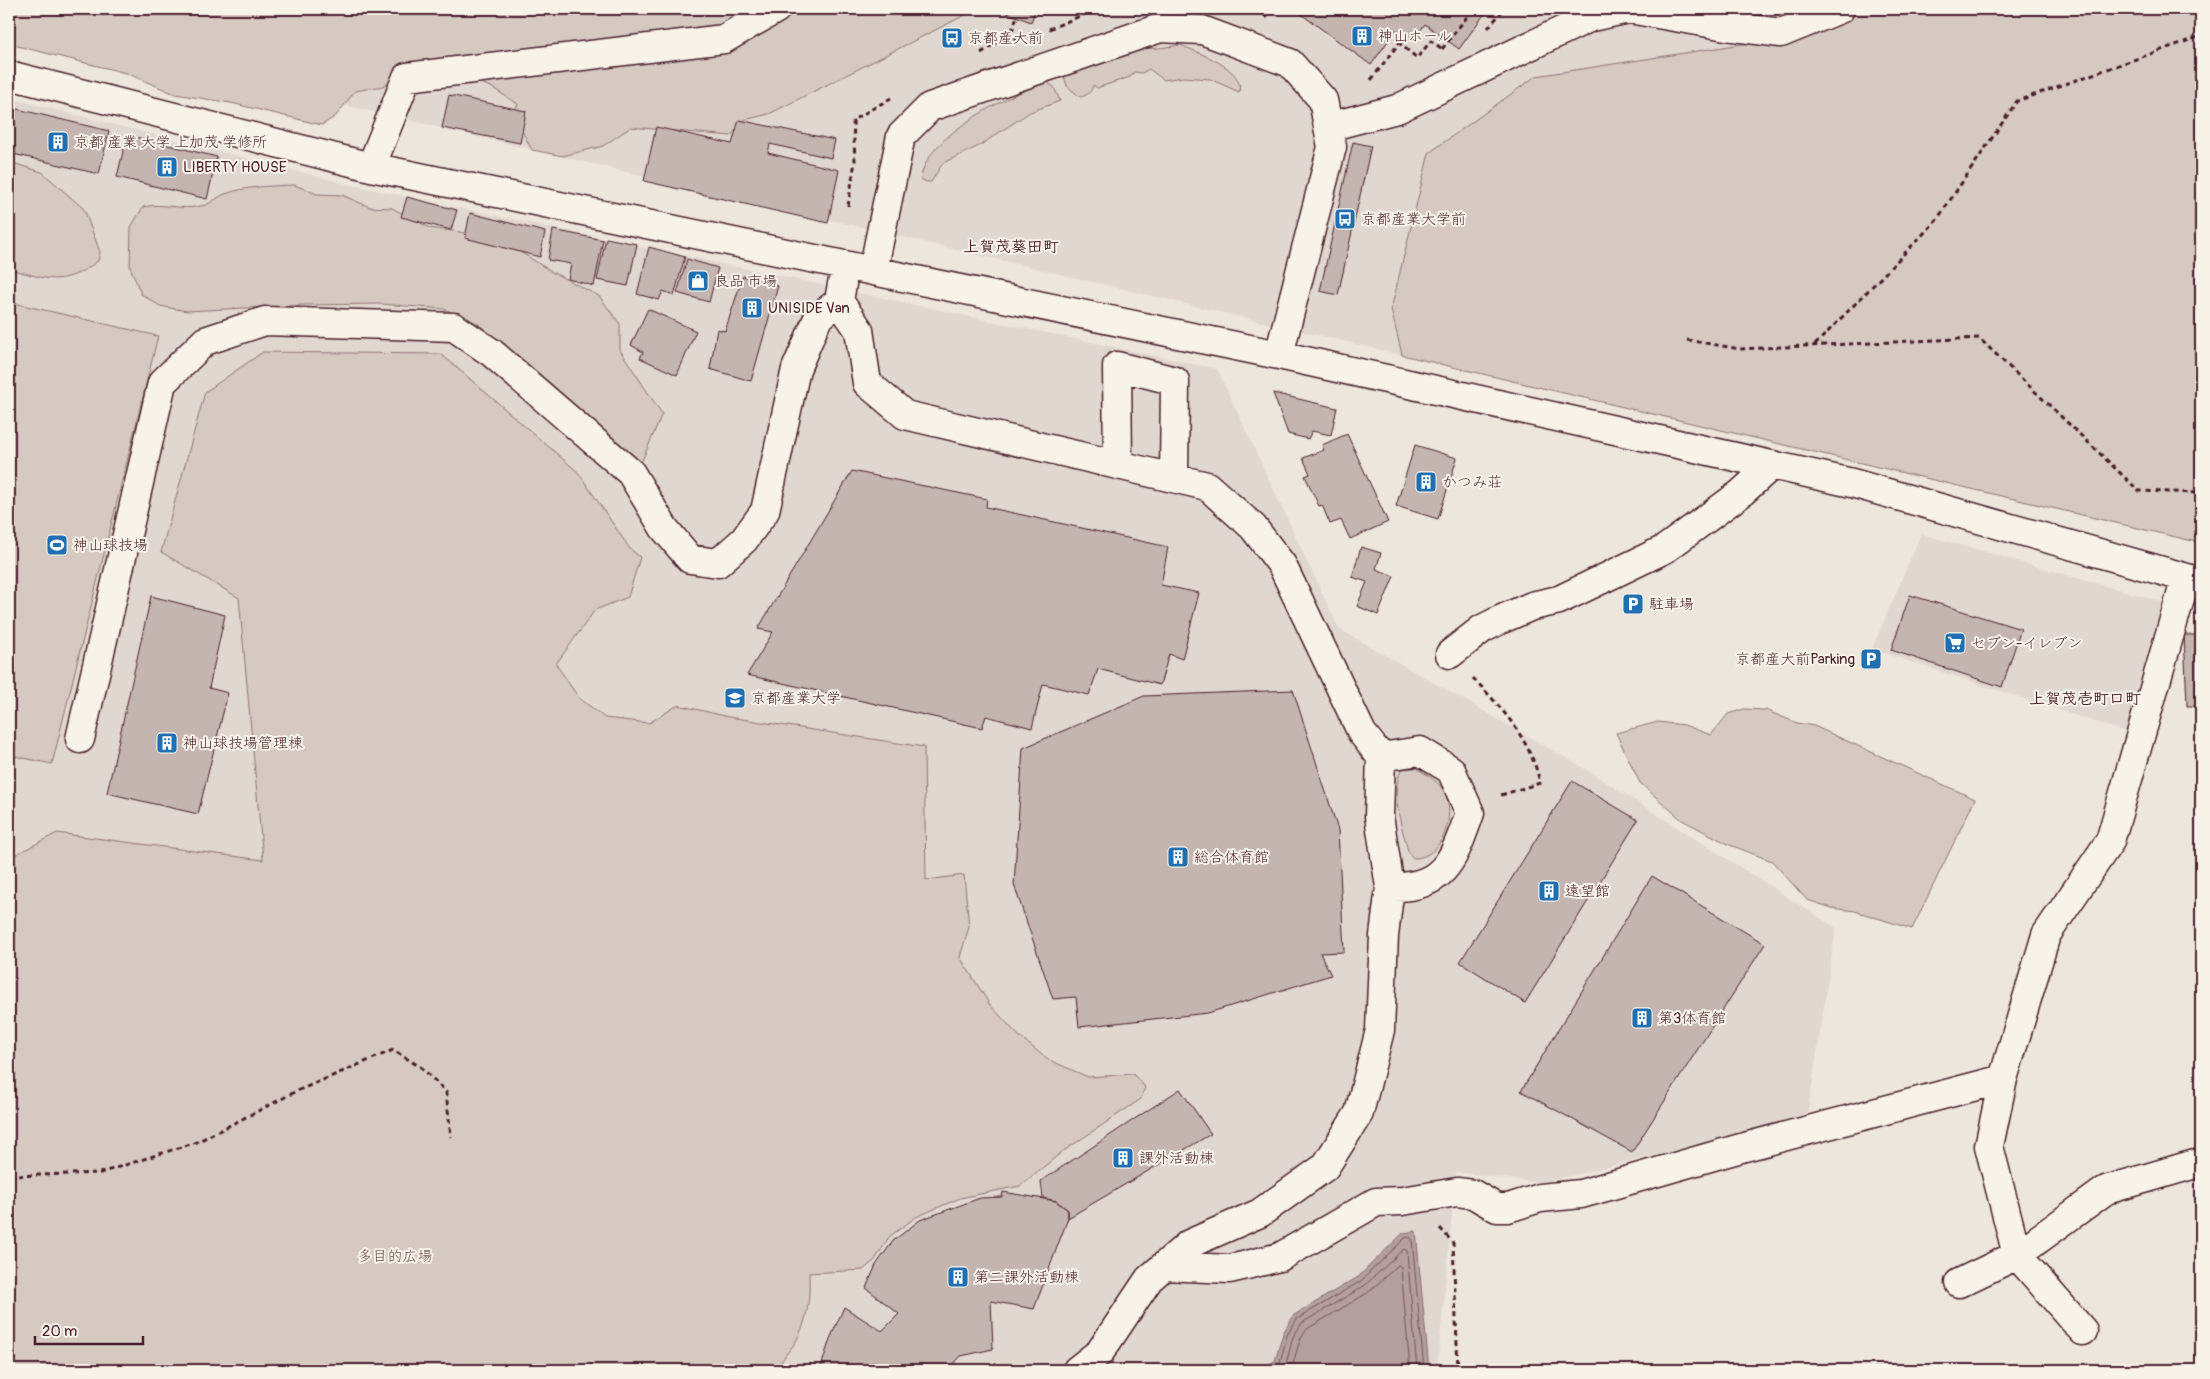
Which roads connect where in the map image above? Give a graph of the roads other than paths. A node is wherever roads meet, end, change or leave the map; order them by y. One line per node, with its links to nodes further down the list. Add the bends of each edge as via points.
1 (776, 9): 6 (street, via 724,39 408,77)
2 (1840, 9): 3 (street, via 1781,33 1629,9)
3 (1591, 13): 5 (street, via 1397,109)
4 (9, 75): 6 (street)
5 (1328, 127): 8 (street, via 1323,100 1290,63 1202,30 1160,28 930,108 901,136); 10 (street, via 1332,147)
6 (371, 167): 7 (street)
7 (845, 266): 8 (street); 9 (street)
8 (872, 271): 10 (street)
9 (839, 301): 11 (street, via 859,330 867,383 905,415); 16 (street, via 818,318 796,369 765,511 744,540 718,563 690,559 664,528 631,473 492,353 454,327 265,321 205,342 162,383)
10 (1279, 354): 12 (street)
11 (1118, 465): 13 (street); 13 (street, via 1117,366 1175,381)
12 (1772, 465): 14 (street, via 1852,483); 15 (street, via 1740,494 1665,548 1559,600 1532,606 1488,626)
13 (1174, 478): 17 (street, via 1207,486 1254,527 1282,566 1362,733)
14 (2194, 580): 19 (street, via 2110,842 2046,935)
15 (1450, 654)
16 (80, 739)
17 (1381, 757): 18 (street, via 1379,816); 18 (street, via 1420,751 1450,770 1470,813 1446,869 1408,888)
18 (1390, 887): 22 (street, via 1384,936 1380,1030 1359,1113 1325,1166 1260,1213 1189,1244)
19 (2003, 1080): 21 (street, via 1989,1146); 22 (street, via 1741,1148 1581,1194 1540,1198 1508,1208 1497,1208 1473,1194 1457,1192 1376,1202 1280,1257 1230,1270)
20 (2201, 1164): 21 (street, via 2106,1190)
21 (2017, 1255): 23 (street); 24 (street)
22 (1164, 1266): 25 (street, via 1148,1279 1100,1352)
23 (1959, 1283)
24 (2083, 1331)
25 (1077, 1370)

